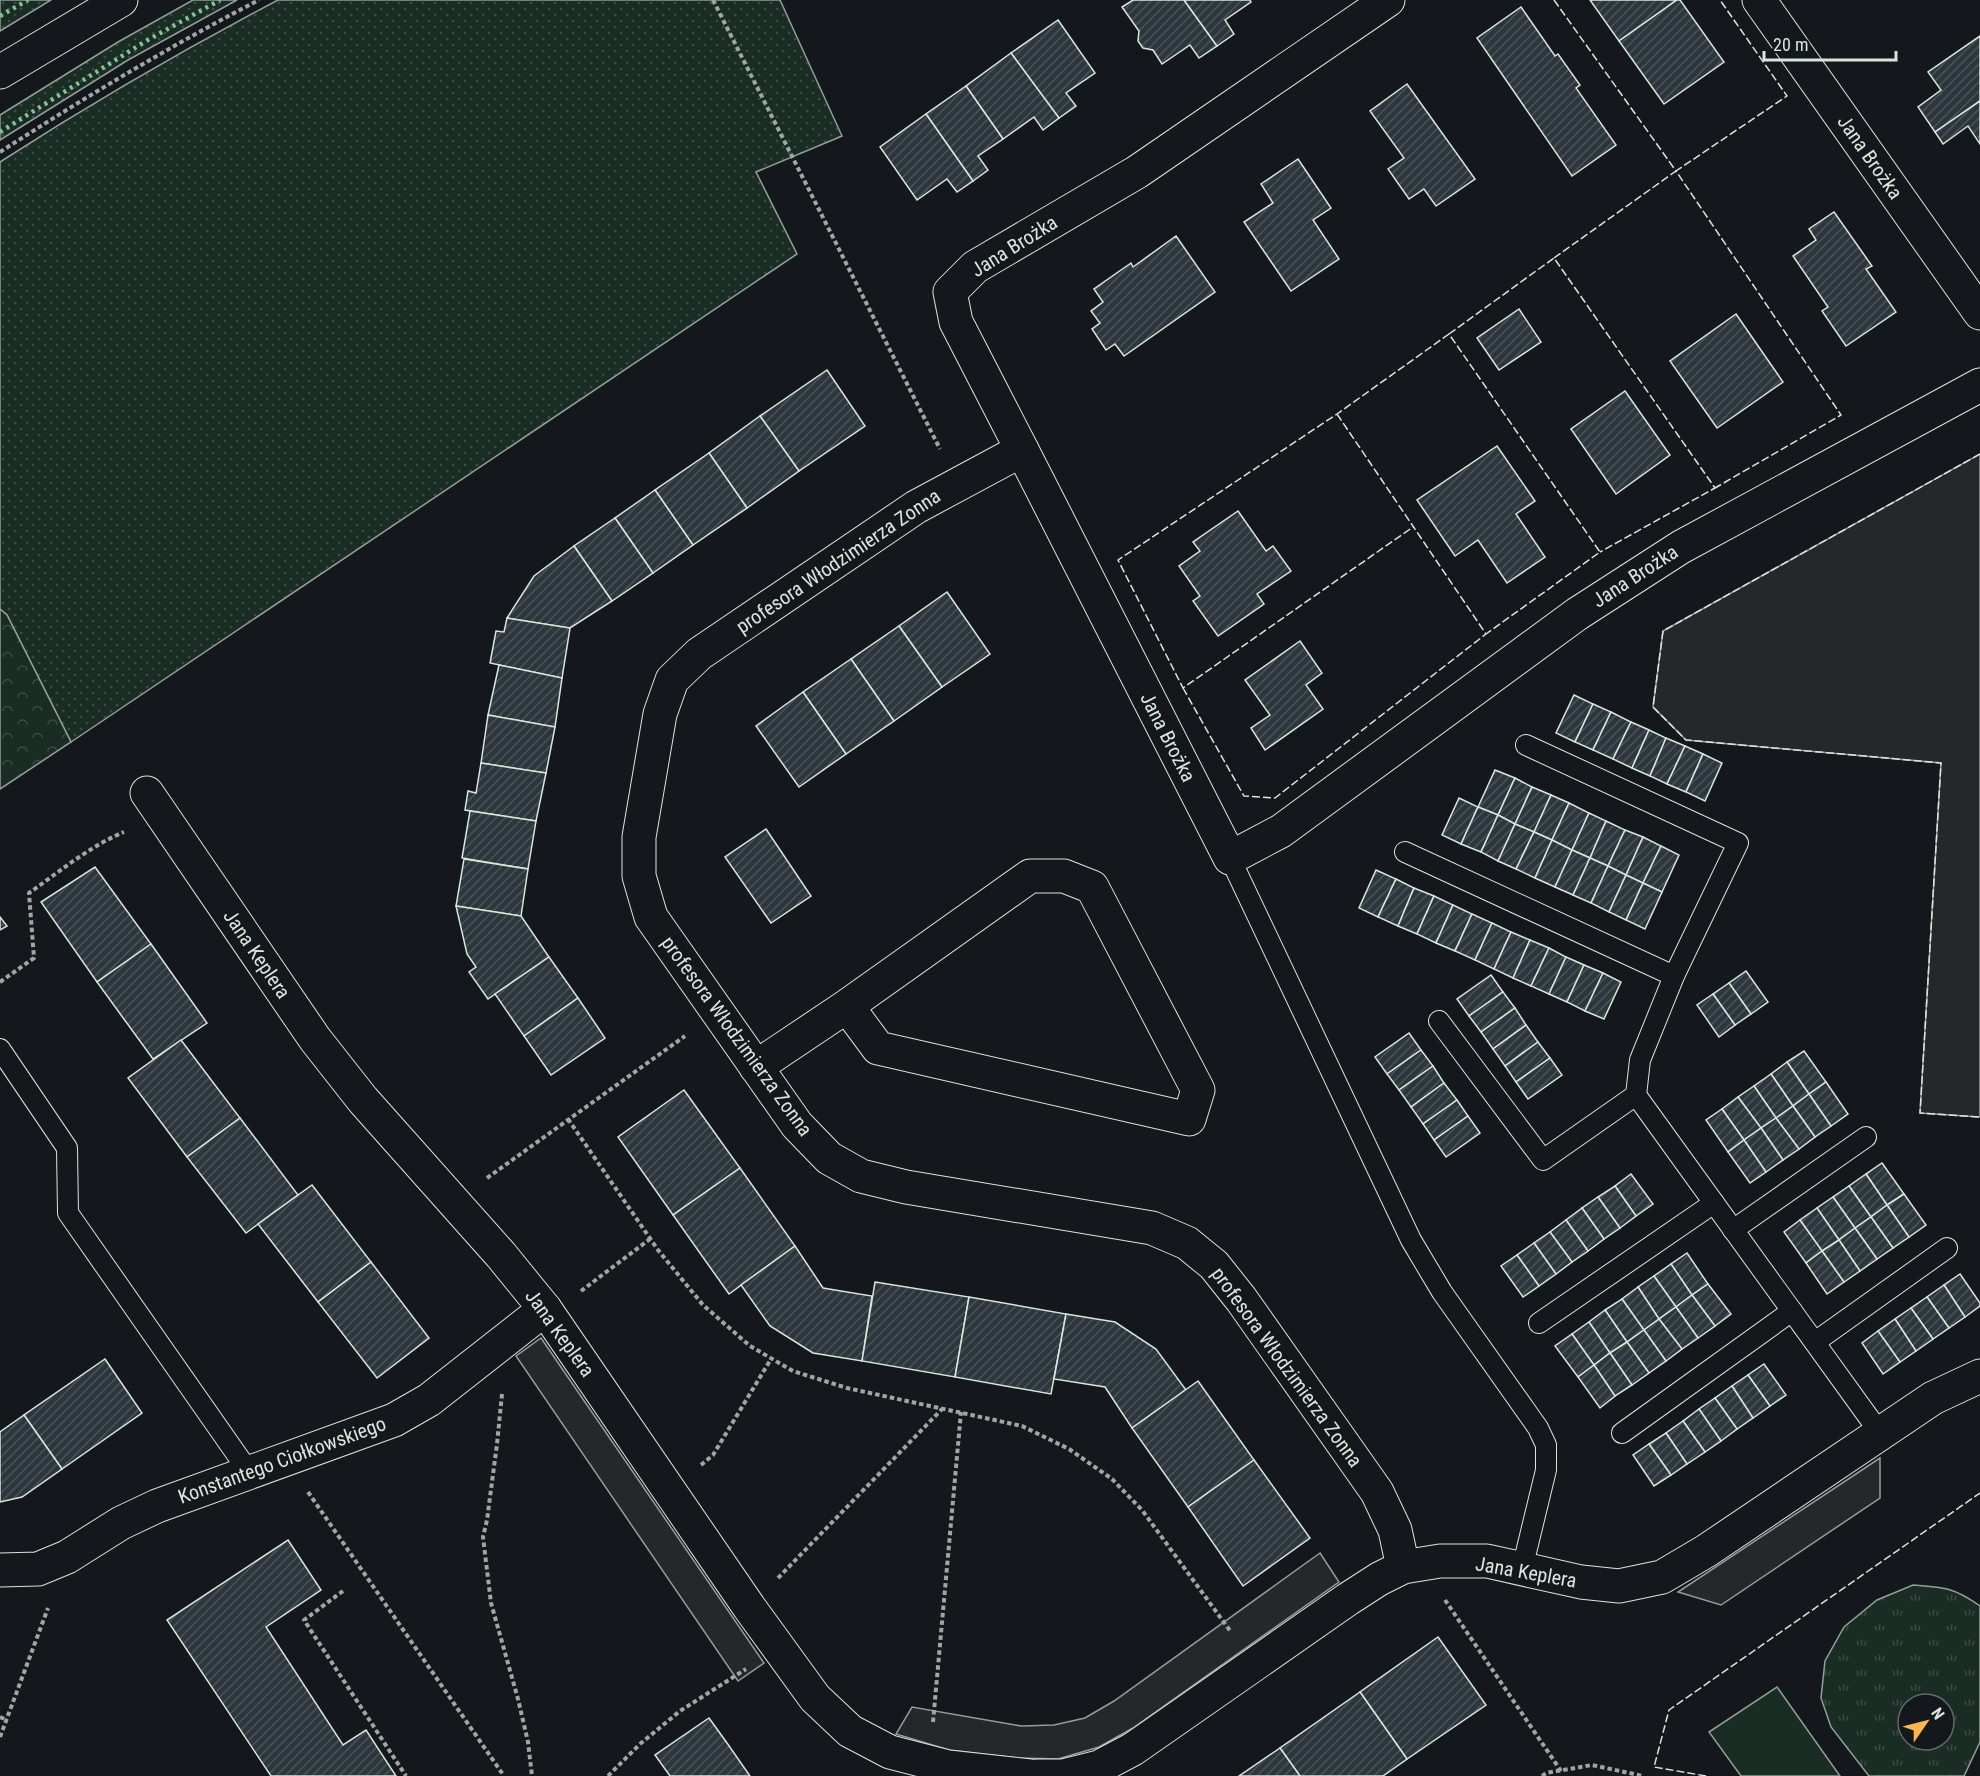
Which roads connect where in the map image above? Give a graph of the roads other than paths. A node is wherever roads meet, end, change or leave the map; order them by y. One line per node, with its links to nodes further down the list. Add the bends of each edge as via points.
1 (121, 0): 4 (street)
2 (1388, 0): 7 (street, Jana Brożka, via 1137,172 975,267 950,292 956,322)
3 (1760, 0): 5 (street, Jana Brożka)
4 (0, 72)
5 (1980, 313)
6 (1980, 385): 11 (street, Jana Brożka, via 1681,547 1577,614 1281,831)
7 (1022, 450): 11 (street, Jana Brożka); 16 (street, profesora Włodzimierza Zonna, via 916,507 699,654 672,680 660,714 639,837 639,876 651,917)
8 (1526, 746): 12 (lane, via 1738,843)
9 (155, 805): 23 (street, Jana Keplera, via 315,1039)
10 (1405, 852): 12 (lane)
11 (1230, 858): 31 (lane, via 1411,1240 1546,1445 1546,1470)
12 (1674, 976): 17 (lane, via 1640,1060)
13 (847, 1006): 13 (street, via 878,1048 1190,1119 1198,1090 1092,887 1064,876 1029,876); 16 (street)
14 (1439, 1021): 17 (lane, via 1543,1160)
15 (0, 1048): 29 (lane, via 67,1148 68,1213)
16 (756, 1067): 30 (street, profesora Włodzimierza Zonna, via 797,1125 829,1158 861,1176 1152,1228 1187,1243 1214,1265 1241,1299 1377,1492 1395,1530)
17 (1636, 1095): 19 (lane)
18 (1866, 1137): 20 (lane)
19 (1714, 1203): 20 (lane); 24 (lane)
20 (1733, 1230): 22 (lane)
21 (1947, 1248): 25 (lane)
22 (1792, 1311): 25 (lane); 27 (lane)
23 (547, 1312): 29 (street, Konstantego Ciołkowskiego, via 429,1400 394,1420); 33 (street, Jana Keplera, via 815,1698 850,1731 890,1752 948,1767)
24 (1539, 1323)
25 (1815, 1342): 28 (lane)
26 (1980, 1376): 28 (street, Jana Keplera, via 1933,1398)
27 (1622, 1433)
28 (1880, 1433): 31 (street, Jana Keplera, via 1662,1578 1618,1586)
29 (249, 1472): 32 (street, Konstantego Ciołkowskiego, via 157,1506 38,1569)
30 (1403, 1567): 31 (street, Jana Keplera, via 1440,1561 1487,1561); 34 (street, Jana Keplera, via 1358,1592 1133,1749 1099,1767 1063,1776)
31 (1522, 1569)
32 (0, 1570)
33 (1030, 1776)
34 (1037, 1776)

